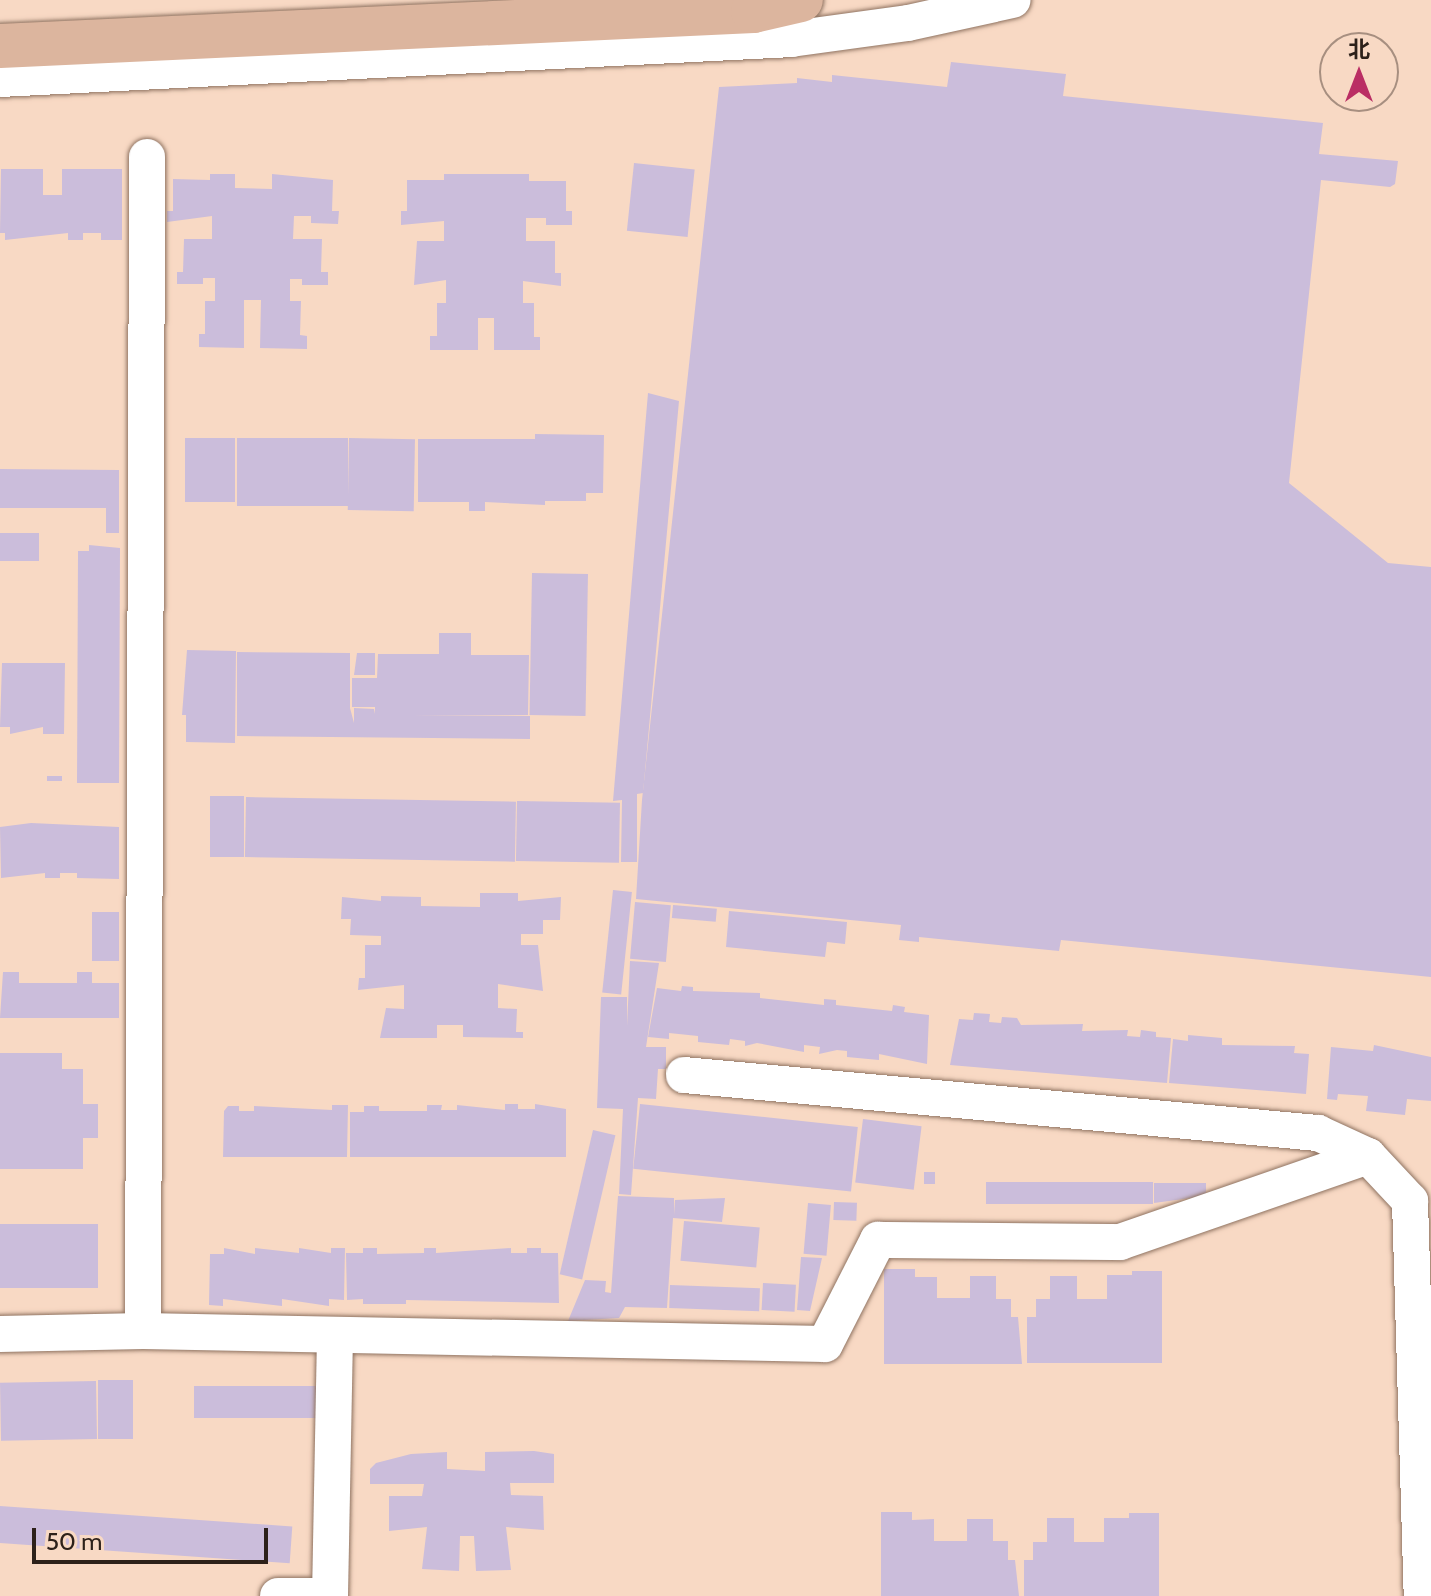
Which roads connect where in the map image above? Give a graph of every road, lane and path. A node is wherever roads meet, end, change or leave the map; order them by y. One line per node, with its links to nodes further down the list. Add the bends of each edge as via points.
1 (801, 0): 3 (main road, via 753,11)
2 (1013, 0): 4 (street, via 908,23 791,39)
3 (0, 46)
4 (0, 79)
5 (147, 157): 8 (street)
6 (684, 1075): 7 (street, via 1318,1133)
7 (1368, 1156): 10 (street, via 1120,1242 878,1240 825,1344); 12 (street, via 1410,1201)
8 (143, 1331): 9 (street); 10 (street)
9 (0, 1334)
10 (335, 1335): 11 (street, via 330,1596)
11 (278, 1596)
12 (1422, 1596)

